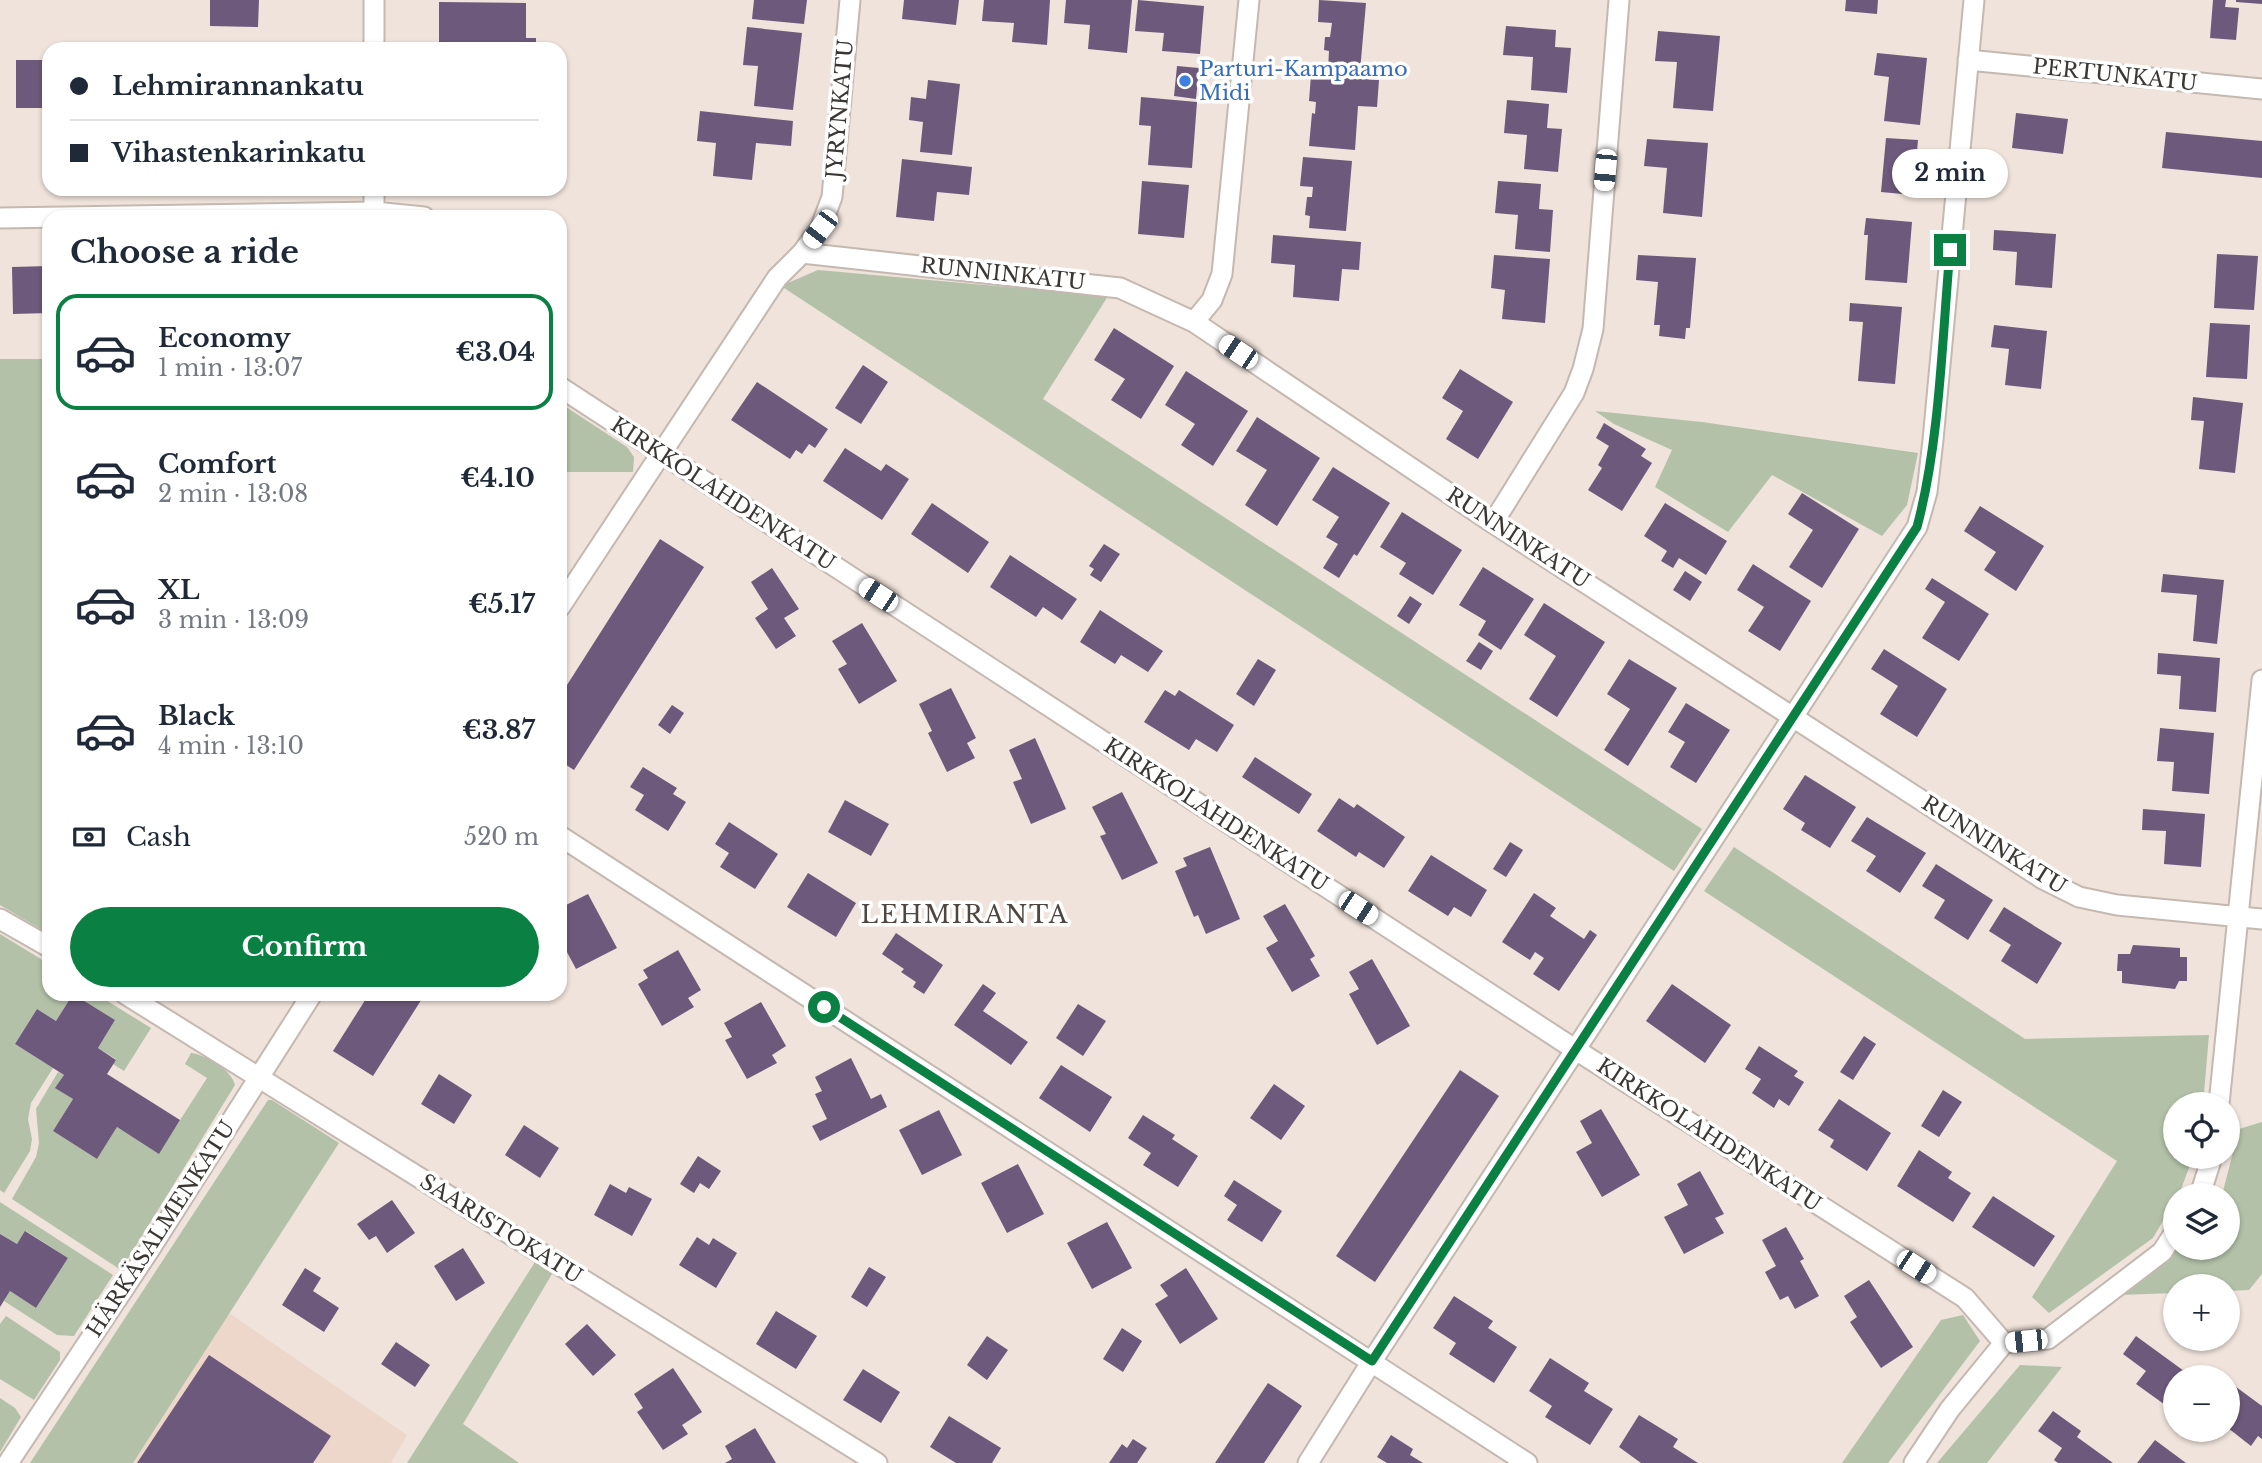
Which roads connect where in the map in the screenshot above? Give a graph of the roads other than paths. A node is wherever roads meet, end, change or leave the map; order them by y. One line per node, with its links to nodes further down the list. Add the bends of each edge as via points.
1 (374, 0): 6 (street)
2 (850, 0): 11 (street, JYRYNKATU, via 832,197 820,229)
3 (1249, 0): 12 (street, via 1222,274 1212,300)
4 (1619, 0): 15 (street, via 1593,329 1574,393)
5 (1974, 0): 7 (street)
6 (374, 42)
7 (1968, 60): 8 (street, PERTUNKATU); 18 (street, via 1927,492 1917,527)
8 (2262, 89)
9 (42, 217): 10 (street)
10 (0, 218)
11 (802, 253): 12 (street, RUNNINKATU, via 1120,288); 14 (street, via 777,278)
12 (1195, 322): 15 (street, RUNNINKATU)
13 (567, 392): 14 (street, KIRKKOLAHDENKATU)
14 (661, 453): 16 (street); 26 (street, KIRKKOLAHDENKATU)
15 (1493, 523): 18 (street, RUNNINKATU)
16 (567, 596)
17 (2262, 680): 20 (street)
18 (1795, 717): 20 (street, RUNNINKATU, via 2043,879 2079,897); 26 (street)
19 (567, 841): 31 (street)
20 (2237, 917): 22 (street, RUNNINKATU); 28 (street)
21 (0, 919): 23 (street)
22 (2262, 919)
23 (42, 943)
24 (137, 1001): 27 (street, SAARISTOKATU)
25 (308, 1001): 27 (street, HÄRKÄSALMENKATU)
26 (1576, 1050): 30 (street, KIRKKOLAHDENKATU, via 1965,1298); 31 (street)
27 (260, 1076): 32 (street, HÄRKÄSALMENKATU); 33 (street, SAARISTOKATU)
28 (2220, 1092)
29 (2163, 1251): 30 (street, via 2048,1339)
30 (2004, 1343): 36 (street, via 1950,1409)
31 (1372, 1361): 34 (street); 35 (street)
32 (8, 1463)
33 (877, 1463)
34 (1308, 1463)
35 (1527, 1463)
36 (1914, 1463)

